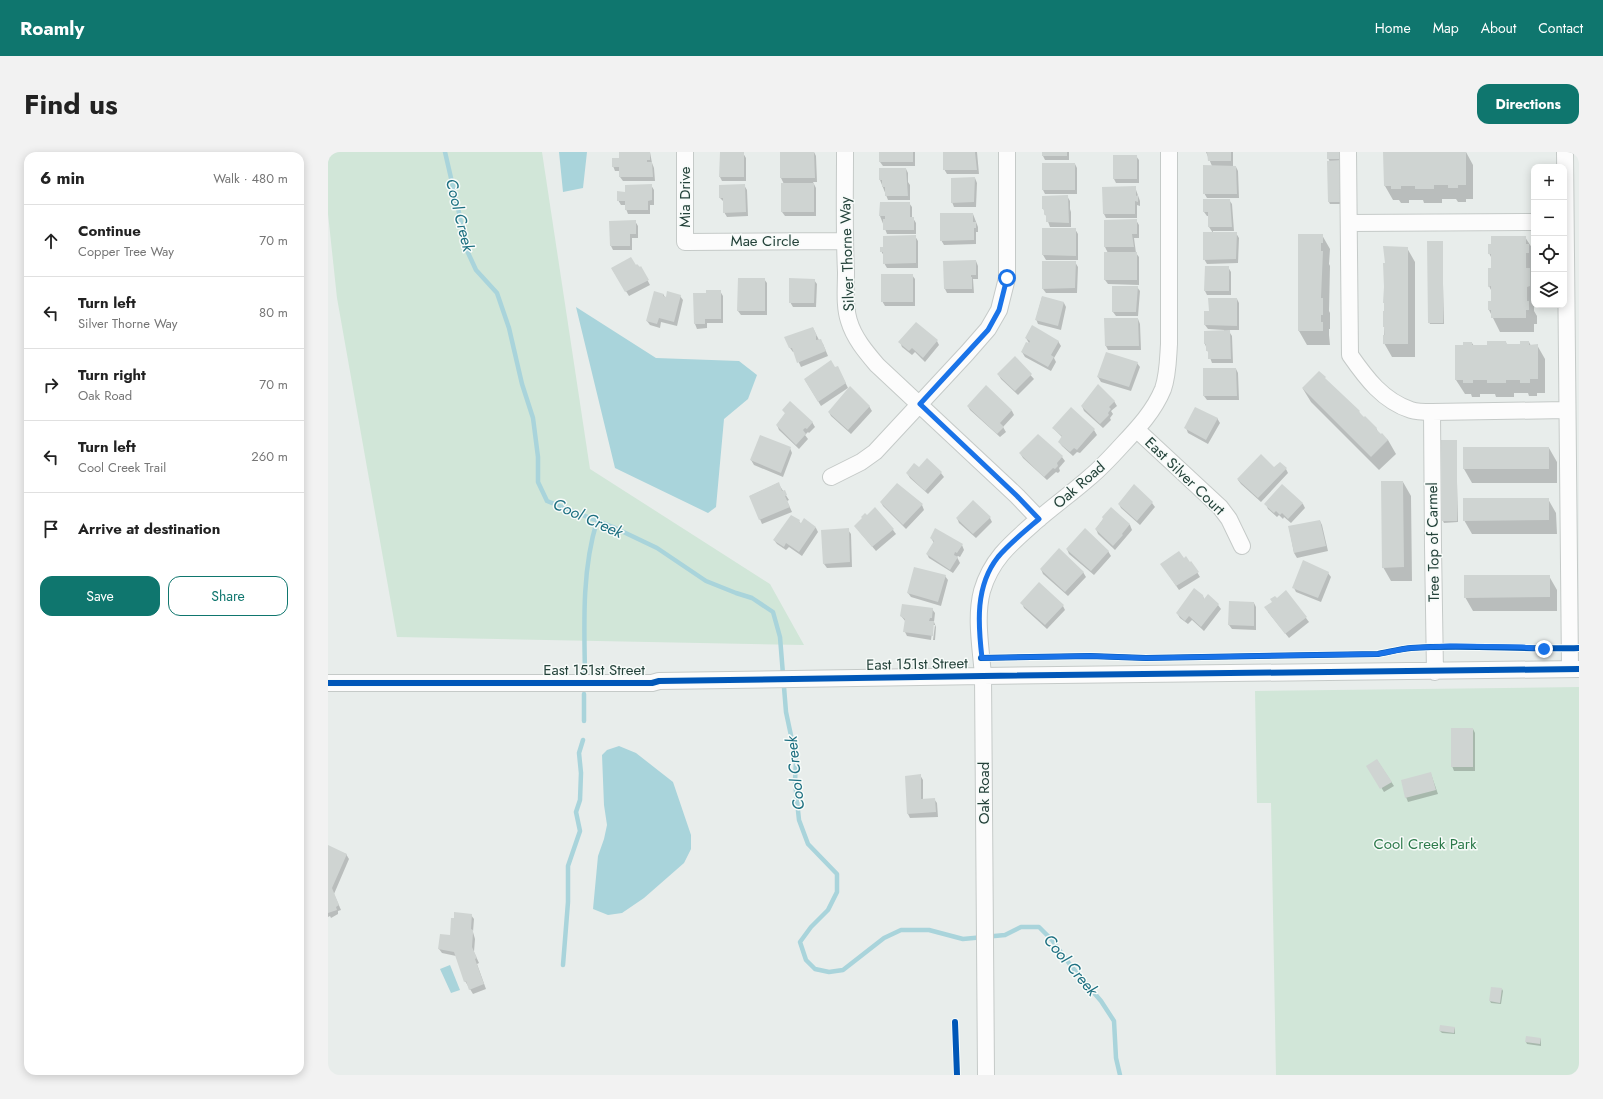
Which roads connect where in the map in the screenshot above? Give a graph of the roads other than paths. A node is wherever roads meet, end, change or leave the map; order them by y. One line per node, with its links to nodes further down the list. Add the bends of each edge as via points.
1 (685, 152): 12 (street, Mia Drive)
2 (845, 152): 11 (street, Silver Thorne Way)
3 (1007, 152): 14 (street, via 1007,278 999,310 988,330)
4 (1168, 152): 17 (street, Oak Road, via 1167,370 1156,404)
5 (1348, 152): 9 (street)
6 (1565, 152): 7 (street)
7 (1565, 200)
8 (1531, 222): 9 (street)
9 (1349, 223): 16 (street, via 1350,355 1384,397 1411,410)
10 (1567, 236): 13 (street)
11 (845, 241): 12 (street, Mae Circle); 14 (street, Silver Thorne Way, via 846,305 855,336 877,364)
12 (685, 242)
13 (1573, 288): 15 (street)
14 (920, 404): 18 (street, via 875,452); 19 (street, Silver Thorne Way)
15 (1567, 410): 16 (street); 21 (street)
16 (1432, 412): 22 (street, Tree Top of Carmel)
17 (1137, 430): 19 (street, Oak Road, via 1091,477); 20 (street, East Silver Court, via 1220,507)
18 (831, 477)
19 (1039, 519): 23 (street, Oak Road, via 997,558 988,575 979,607)
20 (1242, 546)
21 (1574, 669): 22 (street, East 151st Street)
22 (1436, 672): 23 (street, East 151st Street)
23 (983, 676): 24 (street, East 151st Street, via 652,683); 25 (street, Oak Road)
24 (328, 683)
25 (986, 1075)

